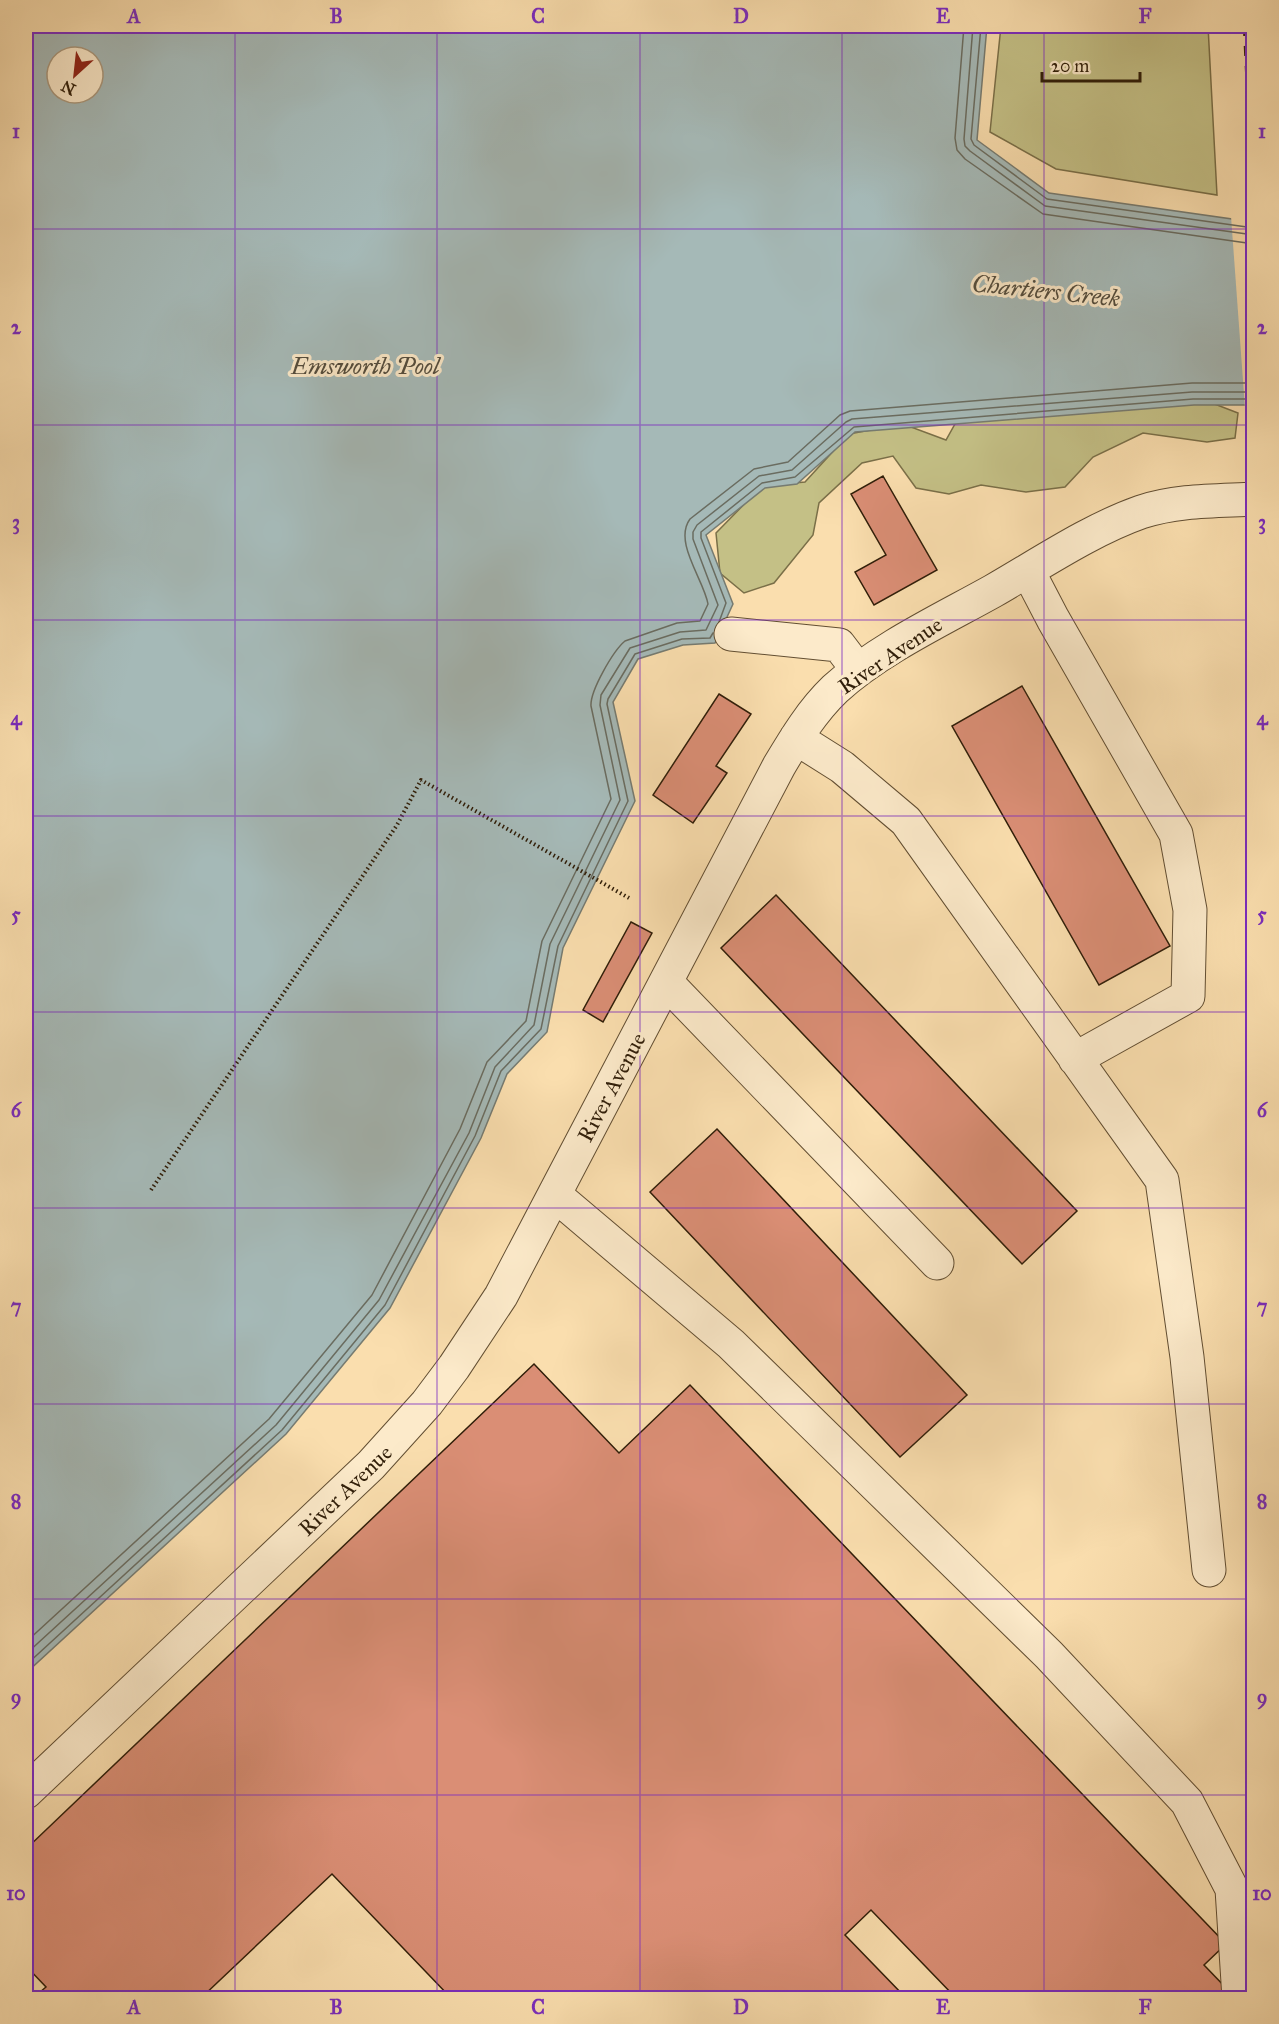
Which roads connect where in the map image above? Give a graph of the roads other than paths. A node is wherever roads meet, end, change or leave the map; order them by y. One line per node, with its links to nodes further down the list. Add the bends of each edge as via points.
1 (1254, 499): 2 (street, River Avenue, via 1202,500 1142,512)
2 (1028, 571): 4 (street, River Avenue); 7 (street, via 1176,834 1190,910 1188,996)
3 (731, 634): 4 (street, via 839,645)
4 (858, 670): 5 (street, River Avenue, via 834,690)
5 (796, 738): 6 (street, River Avenue); 7 (street, via 842,767 906,821)
6 (666, 982): 8 (street, River Avenue); 9 (street)
7 (1075, 1059): 10 (street, via 1162,1180 1187,1357)
8 (555, 1195): 11 (street, River Avenue, via 480,1330 402,1432); 12 (street, via 731,1344 1049,1654 1187,1802 1232,1889)
9 (937, 1263)
10 (1209, 1570)
11 (26, 1792)
12 (1239, 1998)

